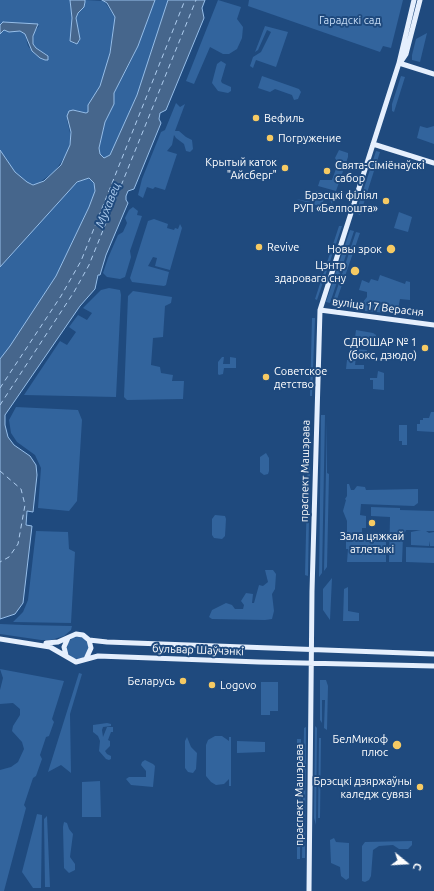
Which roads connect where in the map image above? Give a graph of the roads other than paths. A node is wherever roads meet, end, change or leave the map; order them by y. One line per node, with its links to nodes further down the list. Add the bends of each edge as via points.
1 (414, 0): 3 (main road, праспект Машэрава)
2 (420, 0): 3 (main road, праспект Машэрава)
3 (411, 25): 4 (main road, праспект Машэрава)
4 (399, 64): 5 (main road); 6 (main road, праспект Машэрава)
5 (434, 74)
6 (373, 144): 7 (main road); 8 (main road, праспект Машэрава)
7 (434, 163)
8 (320, 310): 9 (main road, вуліца 17 Верасня); 14 (main road, праспект Машэрава)
9 (434, 325)
10 (68, 638): 12 (main road, бульвар Шаўчэнкі, via 80,634); 13 (main road, бульвар Шаўчэнкі); 16 (main road, via 64,646)
11 (0, 639): 13 (main road, бульвар Шаўчэнкі)
12 (89, 640): 14 (main road, бульвар Шаўчэнкі); 17 (main road, via 91,652)
13 (35, 644): 16 (main road, бульвар Шаўчэнкі, via 50,647)
14 (311, 649): 15 (main road, бульвар Шаўчэнкі); 18 (main road, праспект Машэрава)
15 (434, 654)
16 (67, 656): 17 (main road, бульвар Шаўчэнкі, via 76,662)
17 (86, 659): 18 (main road, бульвар Шаўчэнкі, via 98,656)
18 (311, 663): 19 (main road, бульвар Шаўчэнкі); 20 (main road, праспект Машэрава)
19 (434, 666)
20 (309, 891)

